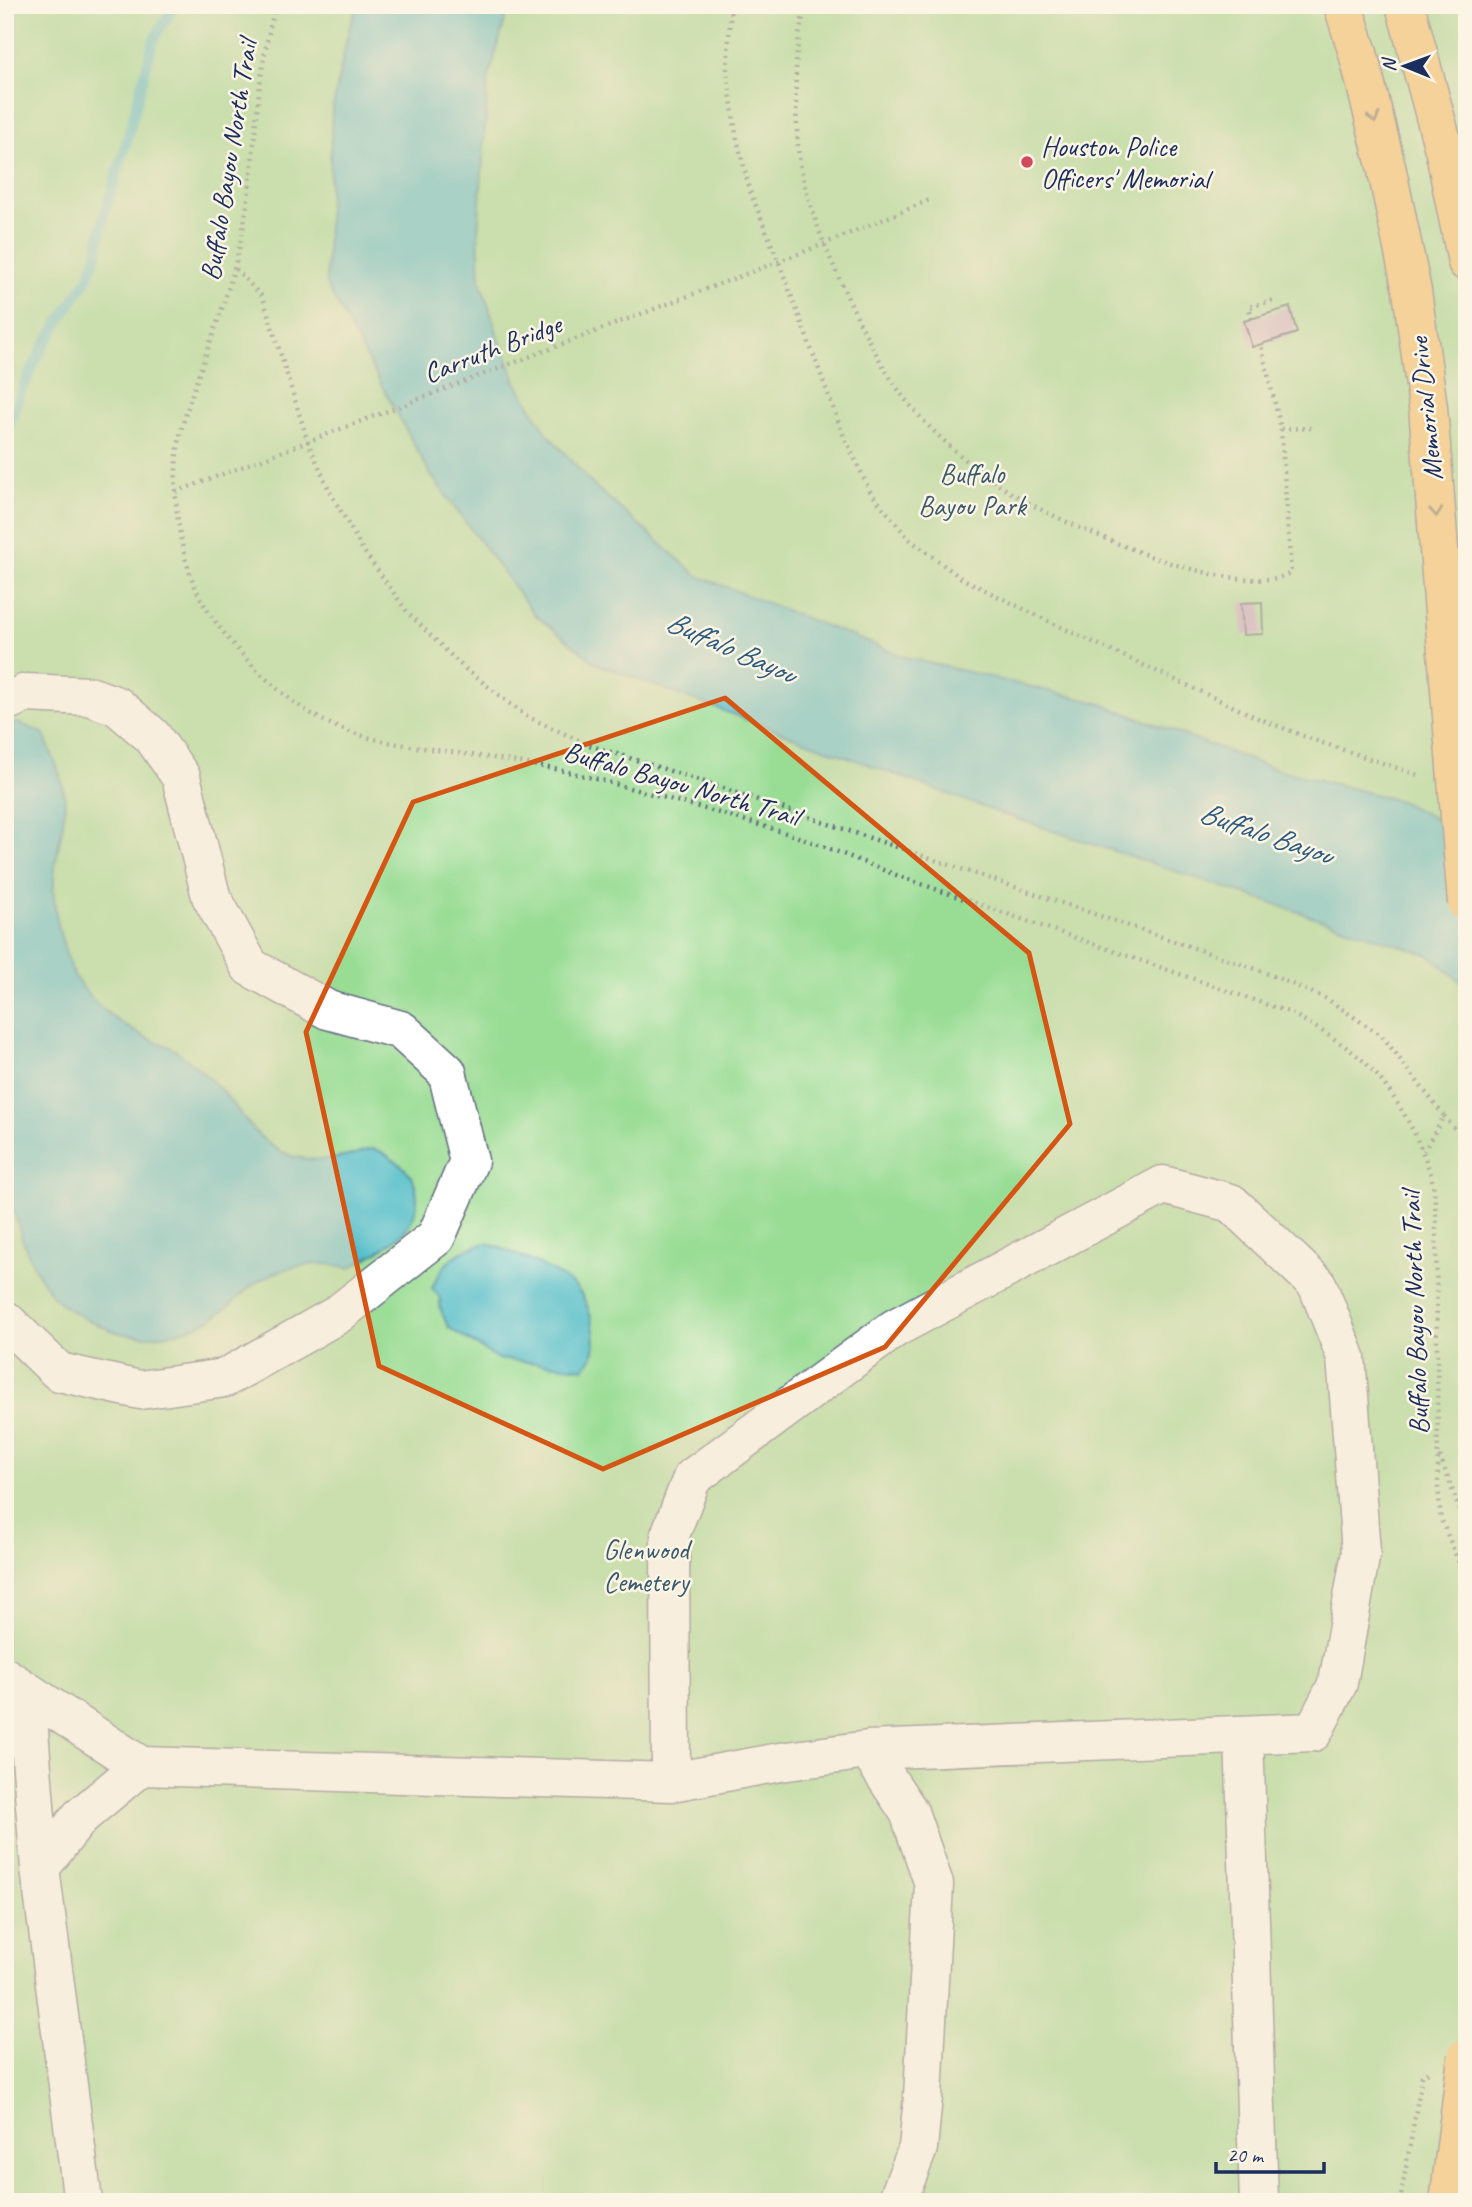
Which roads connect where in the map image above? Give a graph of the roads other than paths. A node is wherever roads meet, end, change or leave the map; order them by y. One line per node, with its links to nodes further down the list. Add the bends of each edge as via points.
1 (1343, 5): 5 (main road, Memorial Drive, one-way to 5, bridge, via 1386,166 1412,291 1428,407 1442,767)
2 (1405, 5): 3 (main road, via 1445,153)
3 (1467, 262)
4 (5, 702): 6 (lane, via 26,693 89,696 117,706 152,736 181,777 211,896 250,967 328,1010 401,1030 447,1072 469,1161 436,1237 337,1315 225,1378 140,1390 59,1372)
5 (1467, 903)
6 (5, 1320)
7 (16, 1685): 10 (lane); 12 (lane)
8 (1244, 1736): 9 (lane); 11 (lane, via 1313,1732 1338,1683 1361,1552 1346,1357 1317,1284 1270,1239 1231,1203 1163,1185 895,1328 692,1478 670,1535); 16 (lane)
9 (868, 1750): 11 (lane); 15 (lane, via 909,1812 934,1884 918,2148)
10 (141, 1766): 11 (lane); 12 (lane, via 79,1817)
11 (671, 1782)
12 (40, 1868): 14 (lane)
13 (1467, 2057): 17 (main road, bridge)
14 (83, 2202)
15 (897, 2202)
16 (1259, 2202)
17 (1449, 2202)

